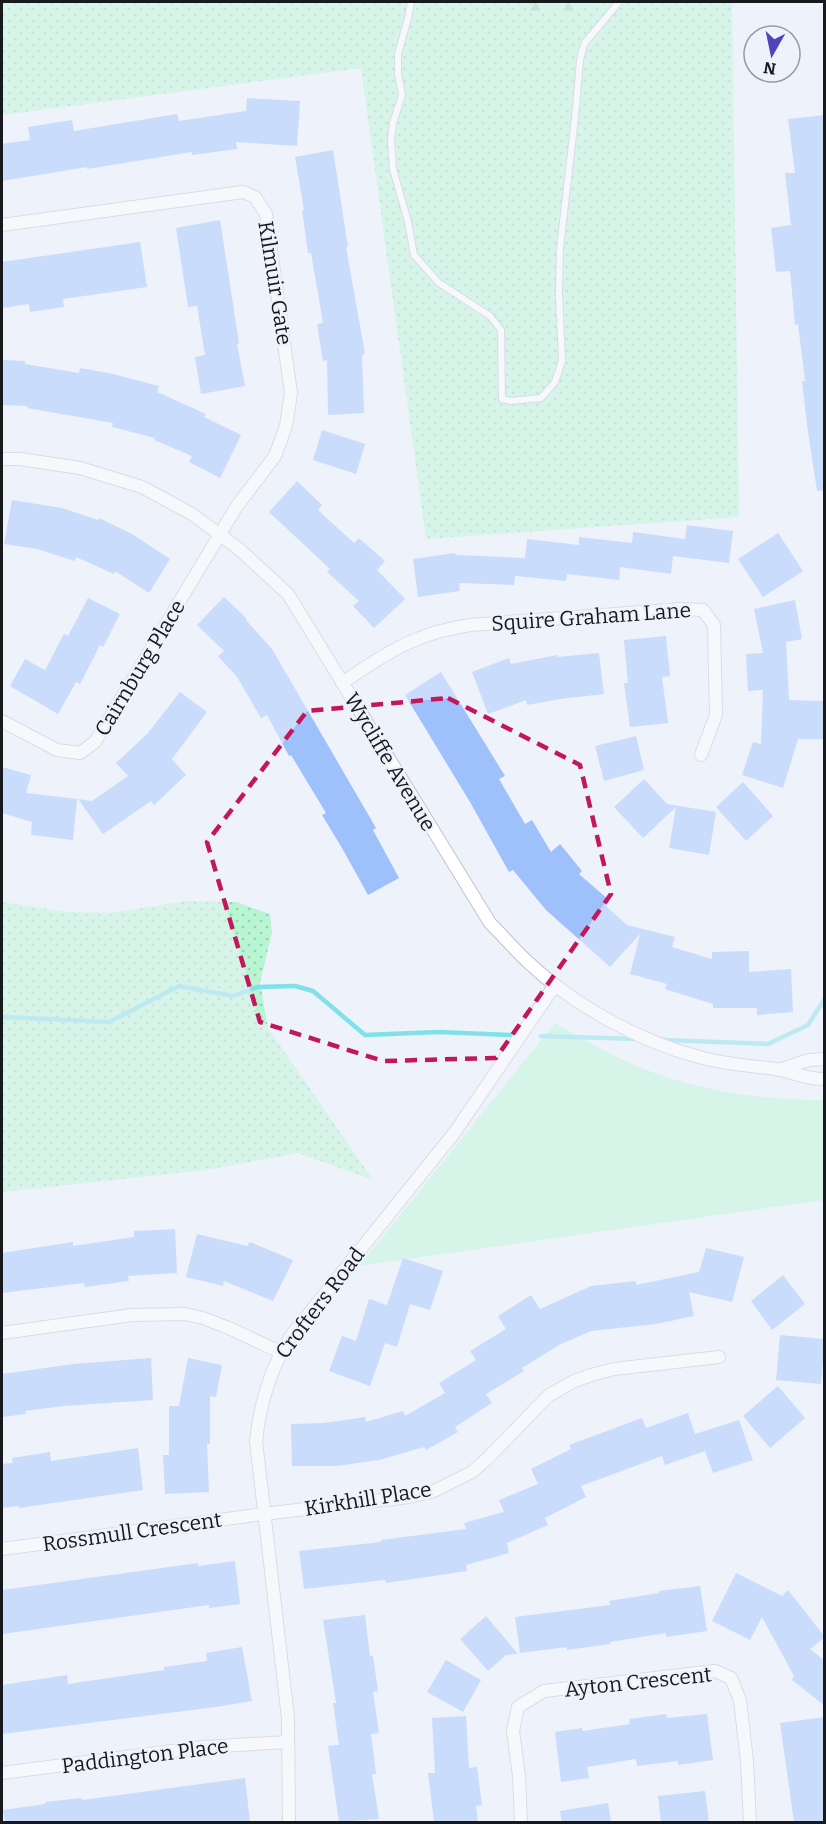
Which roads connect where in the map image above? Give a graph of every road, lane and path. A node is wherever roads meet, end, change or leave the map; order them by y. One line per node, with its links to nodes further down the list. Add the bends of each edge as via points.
1 (411, 2): 2 (lane, via 398,54 402,95 391,140 393,169 414,255 439,283 490,316 501,330 502,399 511,401 541,398 555,382 562,361 560,248 580,60 584,44)
2 (619, 2)
3 (2, 225): 5 (street, Kilmuir Gate, via 243,192 255,197 266,214 291,393 286,426 275,456)
4 (2, 459): 5 (street, Wycliffe Avenue, via 80,468 142,487 192,514)
5 (220, 535): 6 (street, Wycliffe Avenue, via 288,594); 7 (street, Cairnburg Place, via 95,742 80,753 57,750)
6 (342, 683): 8 (street, Squire Graham Lane, via 418,638 447,629 703,610 714,625 716,715); 9 (street, Wycliffe Avenue, via 490,923)
7 (2, 721)
8 (701, 755)
9 (555, 985): 11 (street, Wycliffe Avenue, via 592,1010 674,1049 723,1063); 14 (street, Crofters Road, via 455,1132)
10 (825, 1059): 11 (street, Wycliffe Avenue)
11 (779, 1070): 12 (street, Wycliffe Avenue, via 809,1079)
12 (825, 1079)
13 (2, 1333): 14 (street, via 132,1315 185,1314 231,1329)
14 (280, 1352): 16 (street, Crofters Road, via 261,1403 255,1441)
15 (719, 1357): 16 (street, Kirkhill Place, via 614,1369 572,1382 548,1396 472,1472 434,1491)
16 (263, 1514): 17 (street, Rossmull Crescent); 18 (street, Crofters Road, via 283,1669)
17 (2, 1549)
18 (288, 1743): 19 (street, Paddington Place, via 203,1747); 20 (street, Crofters Road)
19 (2, 1773)
20 (289, 1822)
21 (521, 1822): 22 (street, Ayton Crescent, via 513,1731 518,1707 544,1691 715,1671 731,1678 740,1700)
22 (750, 1822)

